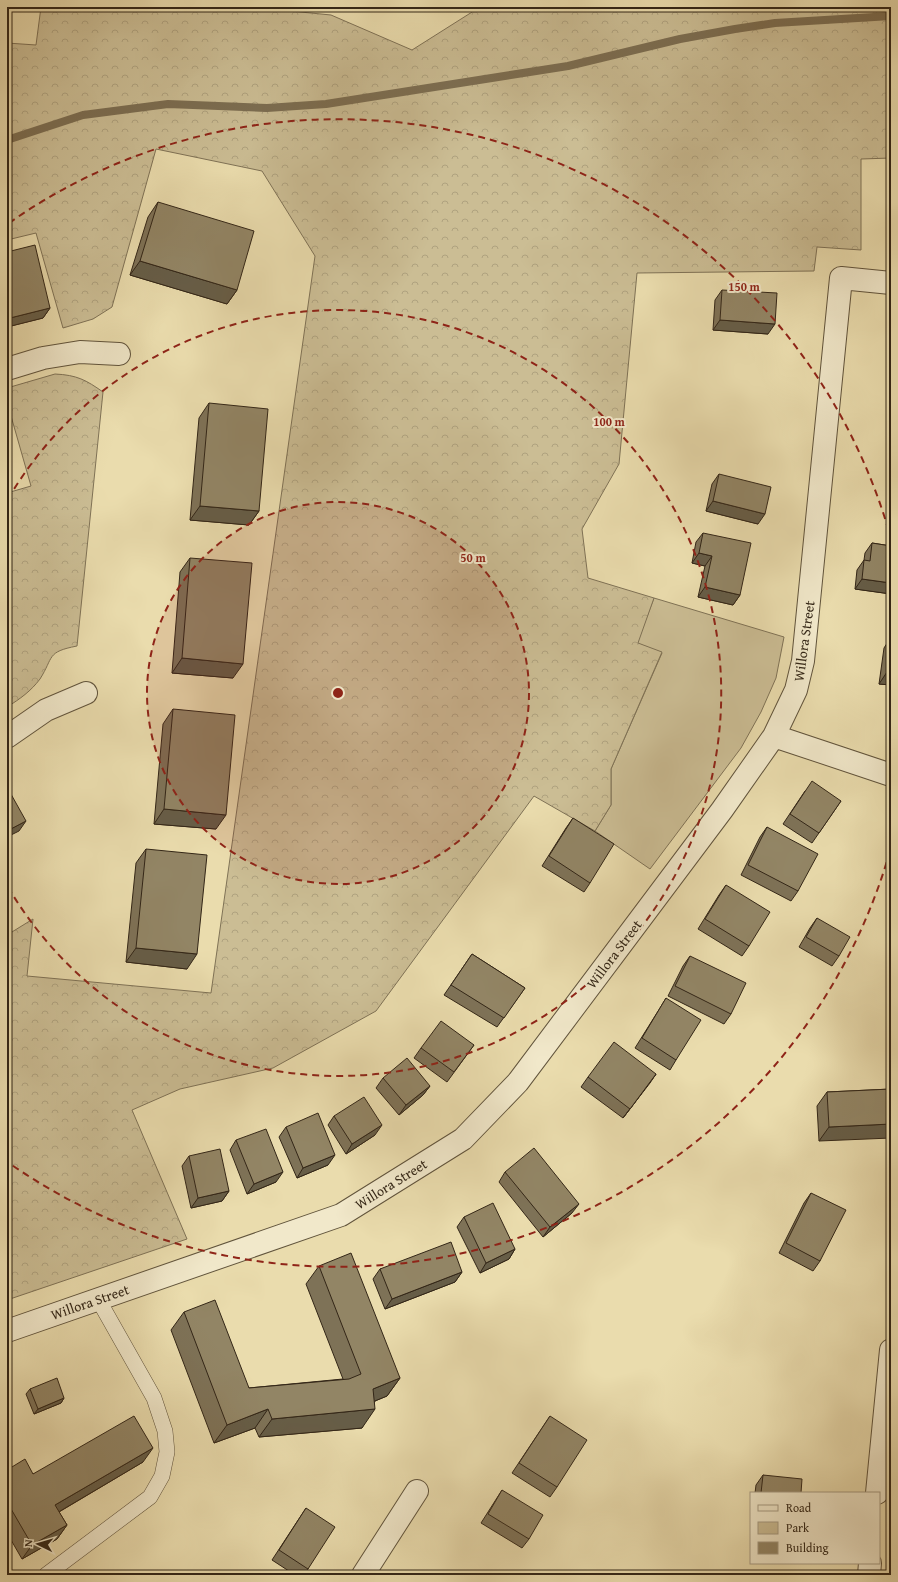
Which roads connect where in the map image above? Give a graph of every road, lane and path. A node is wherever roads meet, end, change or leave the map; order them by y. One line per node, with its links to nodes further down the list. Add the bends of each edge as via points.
1 (891, 283): 6 (street, Willora Street, via 841,278 803,661 796,690)
2 (119, 354): 3 (street, via 80,352 43,358)
3 (7, 369)
4 (86, 693): 5 (street, via 46,710)
5 (7, 736)
6 (774, 736): 7 (street); 8 (street, Willora Street, via 722,810 518,1082 463,1139 342,1215)
7 (891, 775)
8 (98, 1299): 9 (street, Willora Street); 14 (lane, via 154,1398 165,1431 167,1452 162,1476 150,1497)
9 (7, 1331)
10 (891, 1350): 12 (street)
11 (417, 1491): 15 (street)
12 (877, 1492)
13 (870, 1564): 16 (street)
14 (46, 1575)
15 (363, 1575)
16 (869, 1575)

